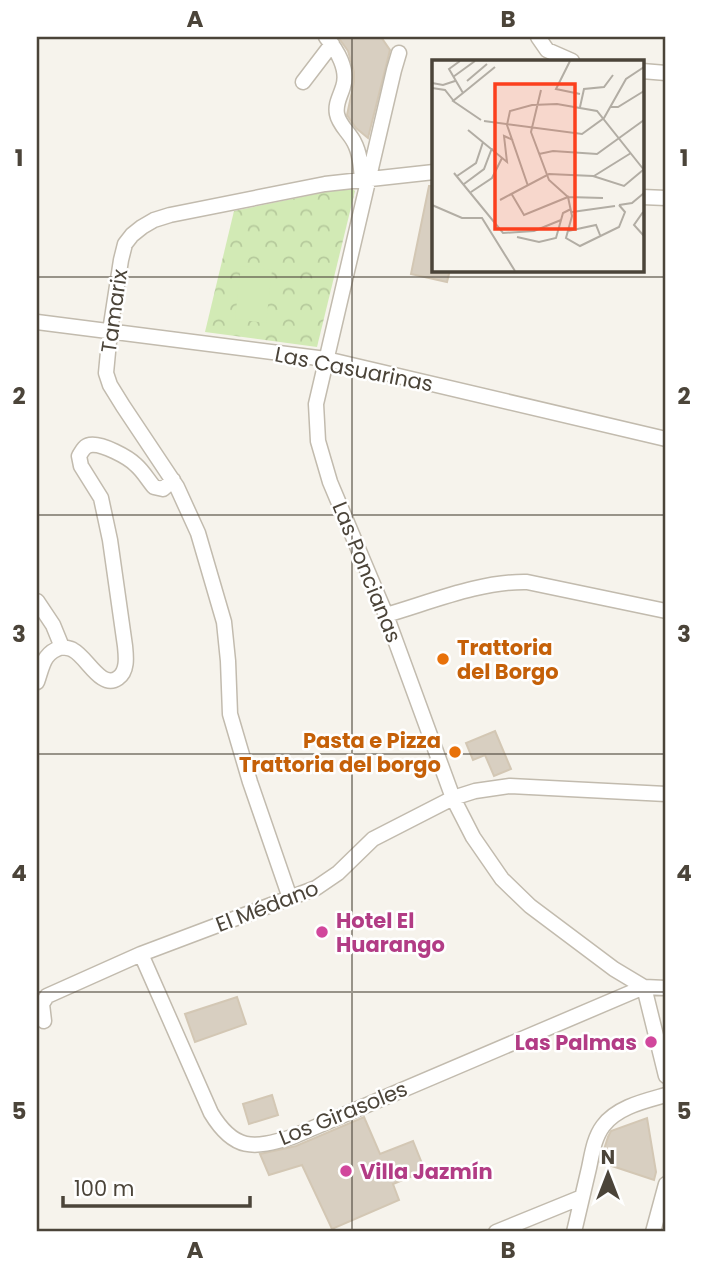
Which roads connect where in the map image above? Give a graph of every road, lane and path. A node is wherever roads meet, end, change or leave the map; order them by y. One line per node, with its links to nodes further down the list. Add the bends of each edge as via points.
1 (538, 37): 4 (street, via 547,50)
2 (329, 40): 7 (street); 9 (street, via 345,74 336,113 354,141)
3 (399, 53): 9 (street, Las Poncianas)
4 (570, 60)
5 (644, 71): 6 (street)
6 (666, 73)
7 (303, 82)
8 (432, 172): 9 (street, Tamarix)
9 (365, 179): 13 (street, Tamarix, via 170,215 142,227 125,244); 14 (street, Las Poncianas)
10 (644, 197): 11 (street)
11 (666, 198)
12 (37, 321): 13 (street, Las Casuarinas)
13 (110, 331): 14 (street, Las Casuarinas); 16 (street, Tamarix, via 106,373 110,385)
14 (326, 359): 15 (street, Las Casuarinas); 19 (street, Las Poncianas, via 316,404 321,457)
15 (666, 439)
16 (173, 480): 20 (street, via 158,489 126,456 98,446 83,449 81,466 101,498 110,540 125,646 124,673 107,681 74,650); 24 (street, Tamarix, via 198,533 224,622 230,714)
17 (37, 601): 20 (street)
18 (666, 611): 19 (street, via 510,582)
19 (387, 615): 23 (street, Las Poncianas)
20 (62, 647): 21 (street, via 46,657)
21 (37, 682)
22 (666, 794): 23 (street, El Médano, via 510,786)
23 (453, 798): 24 (street, El Médano, via 379,835 328,881); 26 (street, Las Poncianas, via 473,837 516,893)
24 (290, 898): 25 (street, El Médano)
25 (141, 954): 26 (street, Los Girasoles, via 211,1113 226,1133 251,1146 292,1137); 28 (street, El Médano, via 47,996 42,1004)
26 (644, 987): 27 (street, Las Poncianas); 29 (street)
27 (666, 988)
28 (44, 1021)
29 (666, 1076)
30 (666, 1095): 32 (street, via 640,1102 604,1125)
31 (666, 1184): 35 (street)
32 (582, 1197): 33 (street); 34 (street)
33 (496, 1232)
34 (574, 1232)
35 (653, 1232)

